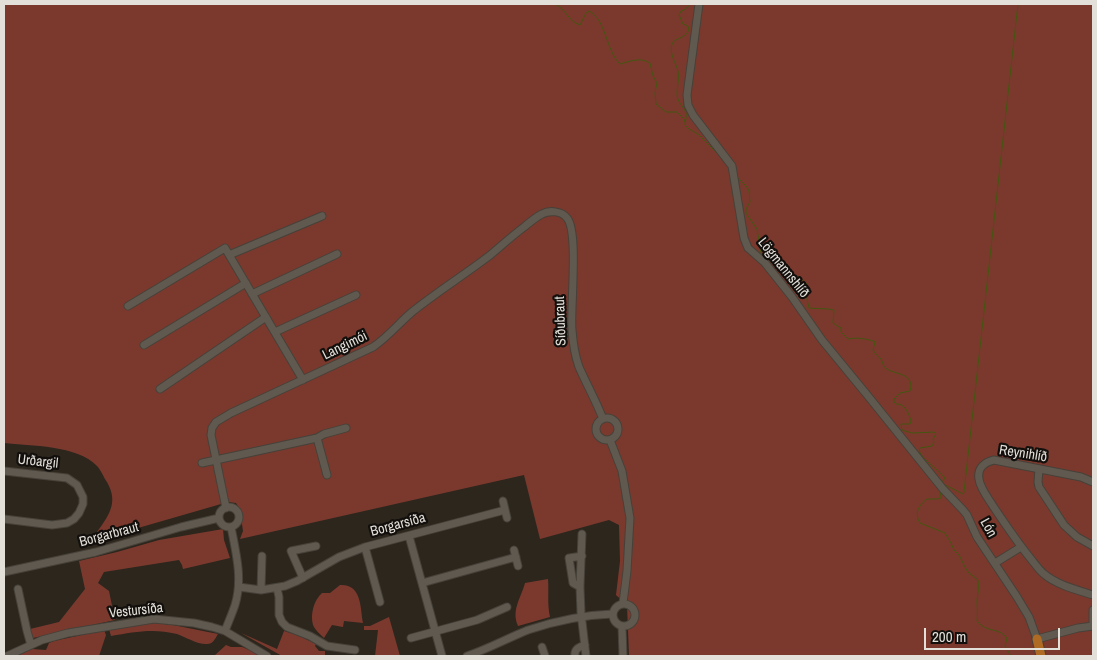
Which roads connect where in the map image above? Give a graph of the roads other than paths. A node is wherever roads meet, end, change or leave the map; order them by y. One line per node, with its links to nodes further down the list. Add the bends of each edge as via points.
1 (699, 4): 19 (street, Lögmannshlíð, via 688,105 732,166 748,248 765,262)
2 (322, 216): 5 (street)
3 (568, 218): 13 (street, Langimói, via 556,212 542,214 412,312 373,347); 15 (street, Síðubraut, via 572,238 575,354)
4 (337, 254): 7 (street)
5 (229, 255): 6 (street); 9 (street, via 225,248)
6 (246, 284): 7 (street); 12 (street)
7 (252, 294): 10 (street)
8 (356, 294): 11 (street)
9 (128, 306)
10 (266, 316): 11 (street); 14 (street)
11 (275, 332): 13 (street)
12 (144, 345)
13 (303, 380): 20 (street, Langimói, via 216,422 211,435)
14 (160, 389)
15 (603, 418): 18 (street, via 596,424 596,432 602,440); 18 (street, via 610,418 618,426 617,434)
16 (346, 428): 17 (street)
17 (316, 438): 20 (street); 24 (street)
18 (610, 440): 51 (street, via 622,471 630,518)
19 (902, 440): 39 (street, Lón, via 963,510 976,537)
20 (217, 460): 21 (street); 27 (street, Langimói)
21 (202, 463)
22 (1039, 469): 25 (street, Reynihlíð); 34 (street, via 1039,487 1064,525); 36 (street, Reynihlíð, via 994,460 986,463 979,472 981,486)
23 (4, 471): 29 (street, Urðargil, via 67,478 77,485 83,504 74,519 64,524)
24 (327, 475)
25 (1093, 482)
26 (503, 501): 32 (street, Borgarsíða, via 506,514)
27 (226, 508): 28 (street); 30 (street, via 232,508 238,514 236,523)
28 (219, 518): 30 (street, via 222,524); 41 (street, Borgarbraut, via 96,552)
29 (4, 519)
30 (231, 527): 44 (street)
31 (582, 534): 38 (street)
32 (409, 536): 35 (street, Borgarsíða); 43 (street)
33 (316, 546): 42 (street, via 288,551)
34 (1093, 546)
35 (365, 547): 42 (street, Borgarsíða, via 339,557); 50 (street)
36 (1021, 547): 39 (street); 49 (street, Reynihlíð, via 1047,576)
37 (262, 556): 48 (street)
38 (582, 556): 45 (street); 45 (street, via 569,558 573,583)
39 (995, 563): 61 (street, Lón, via 1028,616)
40 (518, 566): 43 (street, via 515,553)
41 (4, 572)
42 (303, 578): 46 (street, Borgarsíða)
43 (422, 583): 59 (street)
44 (239, 587): 48 (street, Borgarsíða); 58 (street)
45 (580, 587): 55 (street)
46 (277, 588): 48 (street, Borgarsíða); 66 (street, via 279,615 287,627 325,646)
47 (18, 589): 63 (street)
48 (262, 590)
49 (1093, 595)
50 (379, 602)
51 (623, 603): 54 (street, via 615,607); 57 (street, via 630,605 635,617 632,623)
52 (507, 607): 59 (street, via 477,620)
53 (1093, 610): 56 (street)
54 (612, 614): 55 (street); 57 (street, via 614,621)
55 (581, 617): 62 (street); 65 (street, via 528,630)
56 (1093, 625): 61 (street)
57 (622, 626): 75 (street)
58 (225, 631): 63 (street, Vestursíða, via 194,623 154,620 68,634); 68 (street, Vestursíða)
59 (435, 631): 60 (street); 69 (street)
60 (411, 638)
61 (1036, 638): 76 (main road)
62 (585, 644): 73 (street, via 576,650); 74 (street)
63 (31, 645): 67 (street, Vestursíða)
64 (542, 647): 72 (street)
65 (489, 648): 70 (street); 71 (street)
66 (355, 650)
67 (6, 656)
68 (267, 656)
69 (442, 656)
70 (467, 656)
71 (492, 656)
72 (545, 656)
73 (576, 656)
74 (586, 656)
75 (623, 656)
76 (1041, 656)

